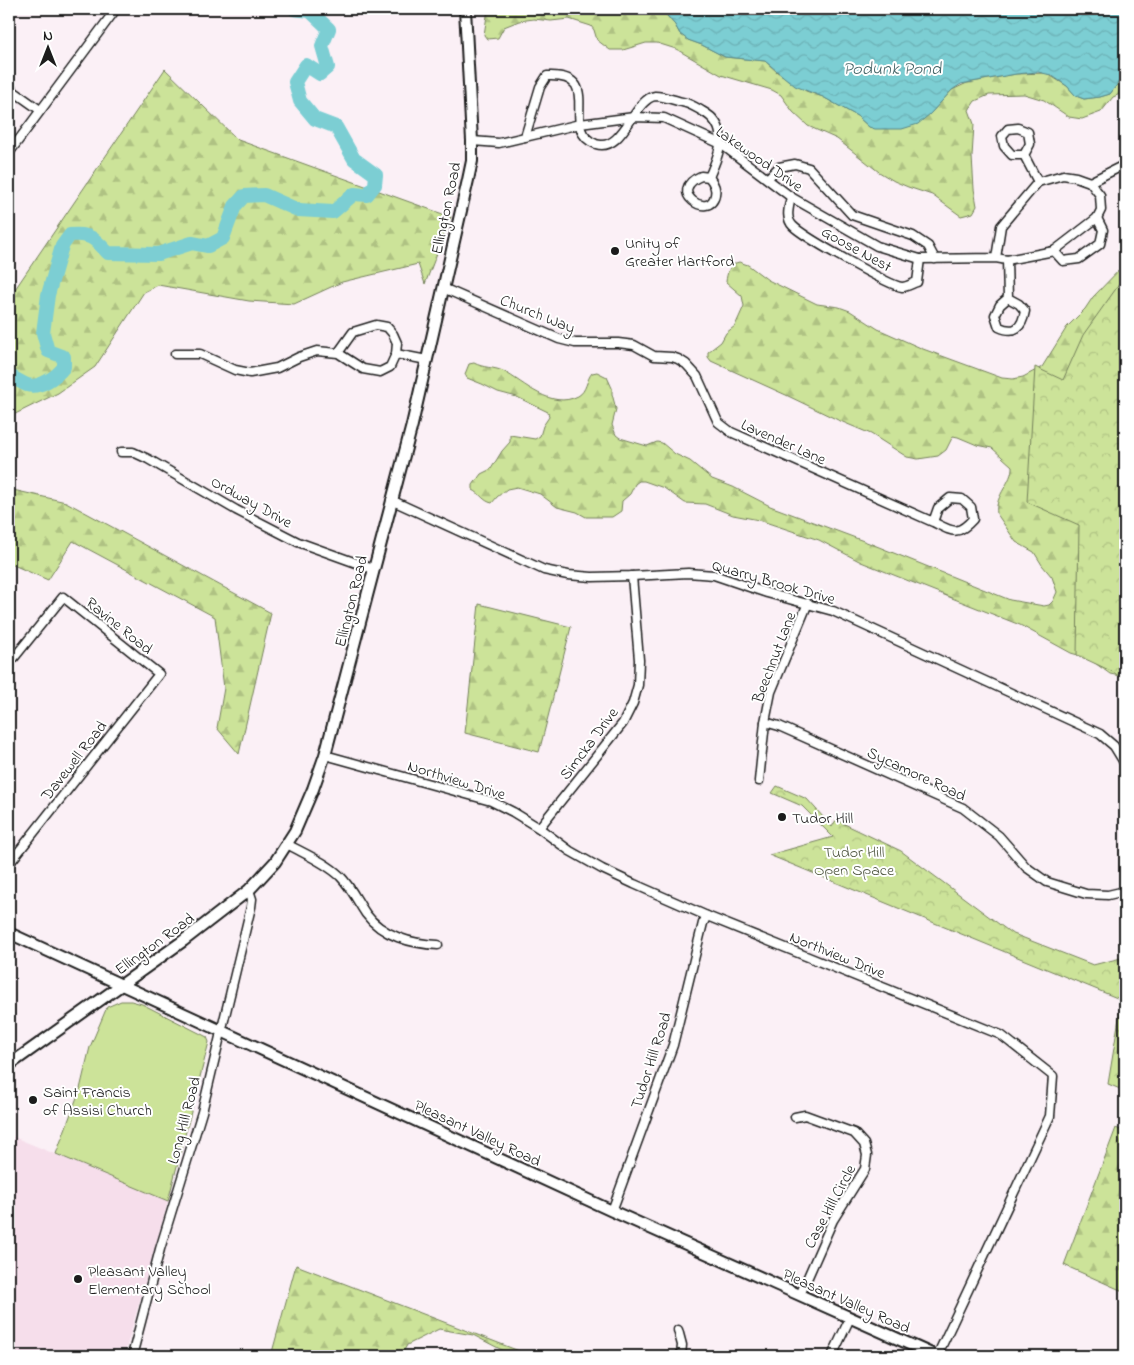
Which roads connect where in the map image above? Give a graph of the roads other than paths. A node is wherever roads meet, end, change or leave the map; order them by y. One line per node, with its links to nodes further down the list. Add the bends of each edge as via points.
1 (116, 9): 4 (street)
2 (465, 9): 8 (main road, Ellington Road)
3 (9, 88): 4 (street)
4 (40, 110): 10 (street)
5 (634, 118): 6 (street, Lakewood Drive); 6 (street, via 620,135 599,145 582,134); 9 (street, Lakewood Drive, via 664,118); 9 (street, via 644,102 656,96 688,103 710,115 718,124)
6 (580, 124): 7 (street, Lakewood Drive); 7 (street, via 577,87 570,78 547,76 540,87)
7 (524, 136): 8 (street, Lakewood Drive, via 499,143)
8 (472, 141): 27 (main road, Ellington Road, via 472,161)
9 (721, 144): 14 (street); 15 (street, Lakewood Drive)
10 (9, 153)
11 (1024, 155): 16 (street)
12 (1125, 155): 13 (street)
13 (1125, 166): 17 (street)
14 (709, 177)
15 (768, 178): 18 (street, Lakewood Drive); 19 (street, via 779,167 795,164 809,168)
16 (1038, 182): 17 (street, via 1063,175); 24 (street, via 1001,226)
17 (1090, 182): 20 (street, via 1100,195 1101,210)
18 (791, 197): 21 (street, Lakewood Drive); 25 (street, Goose Nest, via 787,214 793,226 888,282 903,287 917,282)
19 (852, 215): 21 (street); 23 (street, via 913,236 928,246)
20 (1097, 218): 22 (street, Lakewood Drive); 22 (street, via 1103,230 1100,244 1080,259 1063,261)
21 (845, 229): 25 (street, Lakewood Drive, via 877,246)
22 (1054, 251): 26 (street, Lakewood Drive)
23 (935, 258): 24 (street, Lakewood Drive); 25 (street, Lakewood Drive)
24 (996, 258): 26 (street, Lakewood Drive)
25 (920, 259)
26 (1007, 260): 28 (street)
27 (443, 288): 32 (street, Church Way, via 559,339 574,343 634,345); 33 (main road, Ellington Road)
28 (1008, 298): 28 (street, via 995,315 999,326 1006,330 1016,329 1023,323 1025,311)
29 (338, 353): 30 (street, via 317,351 278,368 250,373 235,370 200,354); 31 (street, via 363,369 380,372 390,367); 31 (street, via 352,332 376,325 387,327 393,334 397,343)
30 (175, 354)
31 (396, 354): 33 (street)
32 (654, 356): 36 (street, Lavender Lane, via 672,356 686,364 697,376 718,422 731,432)
33 (426, 360): 35 (main road, Ellington Road)
34 (120, 452): 37 (street, Ordway Drive, via 133,452 148,458 298,542)
35 (391, 500): 37 (main road, Ellington Road); 38 (street, Quarry Brook Drive, via 544,570 568,575)
36 (933, 522): 36 (street, Lavender Lane, via 953,531 964,528 973,519 971,507 962,499 950,498 938,508)
37 (373, 569): 43 (main road, Ellington Road)
38 (632, 576): 39 (street, Quarry Brook Drive, via 714,575); 46 (street, Simcka Drive, via 639,660 633,704 623,723)
39 (808, 603): 42 (street, Beechnut Lane, via 771,692); 44 (street, Quarry Brook Drive, via 833,611 1100,734 1114,746)
40 (9, 664): 41 (street, Ravine Road, via 63,597)
41 (159, 674): 48 (street, Davewell Road)
42 (765, 722): 45 (street, Beechnut Lane); 50 (street, Sycamore Road, via 963,808 999,836 1026,867 1047,882 1086,894 1108,895)
43 (325, 755): 46 (street, Northview Drive, via 491,802); 47 (main road, Ellington Road, via 300,821)
44 (1125, 764)
45 (759, 781)
46 (540, 828): 51 (street, Northview Drive, via 570,851 602,869)
47 (287, 844): 49 (main road, Ellington Road); 53 (street, via 337,873 378,926 409,941)
48 (9, 864)
49 (249, 890): 54 (main road, Ellington Road); 55 (street, Long Hill Road, via 251,907)
50 (1125, 891)
51 (707, 916): 58 (street, Tudor Hill Road, via 673,1045); 65 (street, Northview Drive, via 1001,1035 1053,1076 1050,1116)
52 (9, 933): 54 (main road, Pleasant Valley Road)
53 (438, 945)
54 (122, 985): 55 (main road, Pleasant Valley Road); 56 (main road, Ellington Road)
55 (220, 1031): 58 (main road, Pleasant Valley Road); 62 (street, Long Hill Road, via 200,1120 160,1249)
56 (9, 1065)
57 (795, 1117): 59 (street, Case Hill Circle, via 805,1115 854,1134 864,1144 867,1155 865,1169 833,1220)
58 (612, 1211): 59 (main road, Pleasant Valley Road)
59 (800, 1295): 60 (main road, Pleasant Valley Road)
60 (850, 1318): 64 (street); 65 (main road, Pleasant Valley Road)
61 (678, 1330): 63 (street)
62 (132, 1356)
63 (681, 1356)
64 (832, 1356)
65 (937, 1356)

